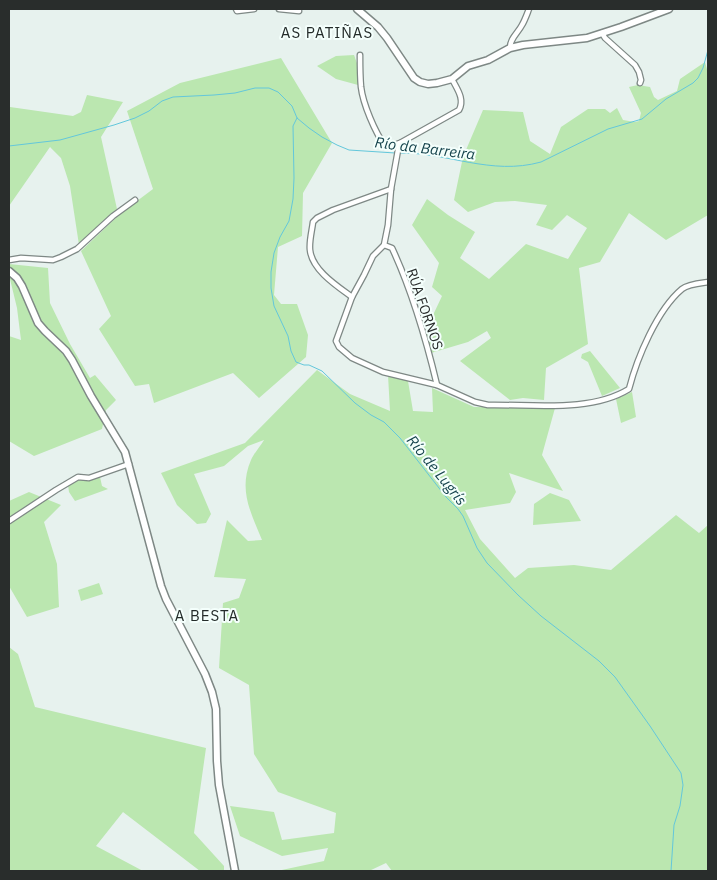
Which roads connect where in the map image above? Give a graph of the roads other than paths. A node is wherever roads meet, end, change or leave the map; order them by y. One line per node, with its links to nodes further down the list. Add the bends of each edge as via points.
1 (236, 9): 2 (street)
2 (254, 9)
3 (279, 9): 7 (street)
4 (357, 9): 11 (street, via 378,27 414,78 428,84)
5 (529, 9): 9 (street)
6 (669, 9): 8 (street)
7 (299, 10)
8 (602, 33): 9 (street, via 587,38); 12 (street, via 636,65)
9 (510, 48): 11 (street, via 468,66)
10 (360, 55): 13 (street, via 364,101 380,138 385,146)
11 (452, 79): 13 (street, via 461,97 459,110)
12 (640, 83)
13 (400, 143): 14 (street)
14 (391, 189): 16 (street); 20 (street, via 333,210 312,222 310,250 313,259 320,271)
15 (135, 200): 17 (street, via 70,253 53,260)
16 (384, 245): 20 (street, via 373,256); 21 (street, RÚA FORNOS, via 392,248 404,279)
17 (9, 260)
18 (9, 271): 22 (street, via 22,286 38,323 72,360)
19 (708, 282): 21 (street, via 683,287 668,304 645,345 629,389 618,396 577,405 488,405)
20 (352, 296): 21 (street, via 336,341 339,347 352,358 383,372)
21 (437, 385)
22 (129, 464): 23 (street, via 89,478 78,477); 24 (street, via 161,586 212,692 216,708 219,785)
23 (9, 521)
24 (235, 871)

